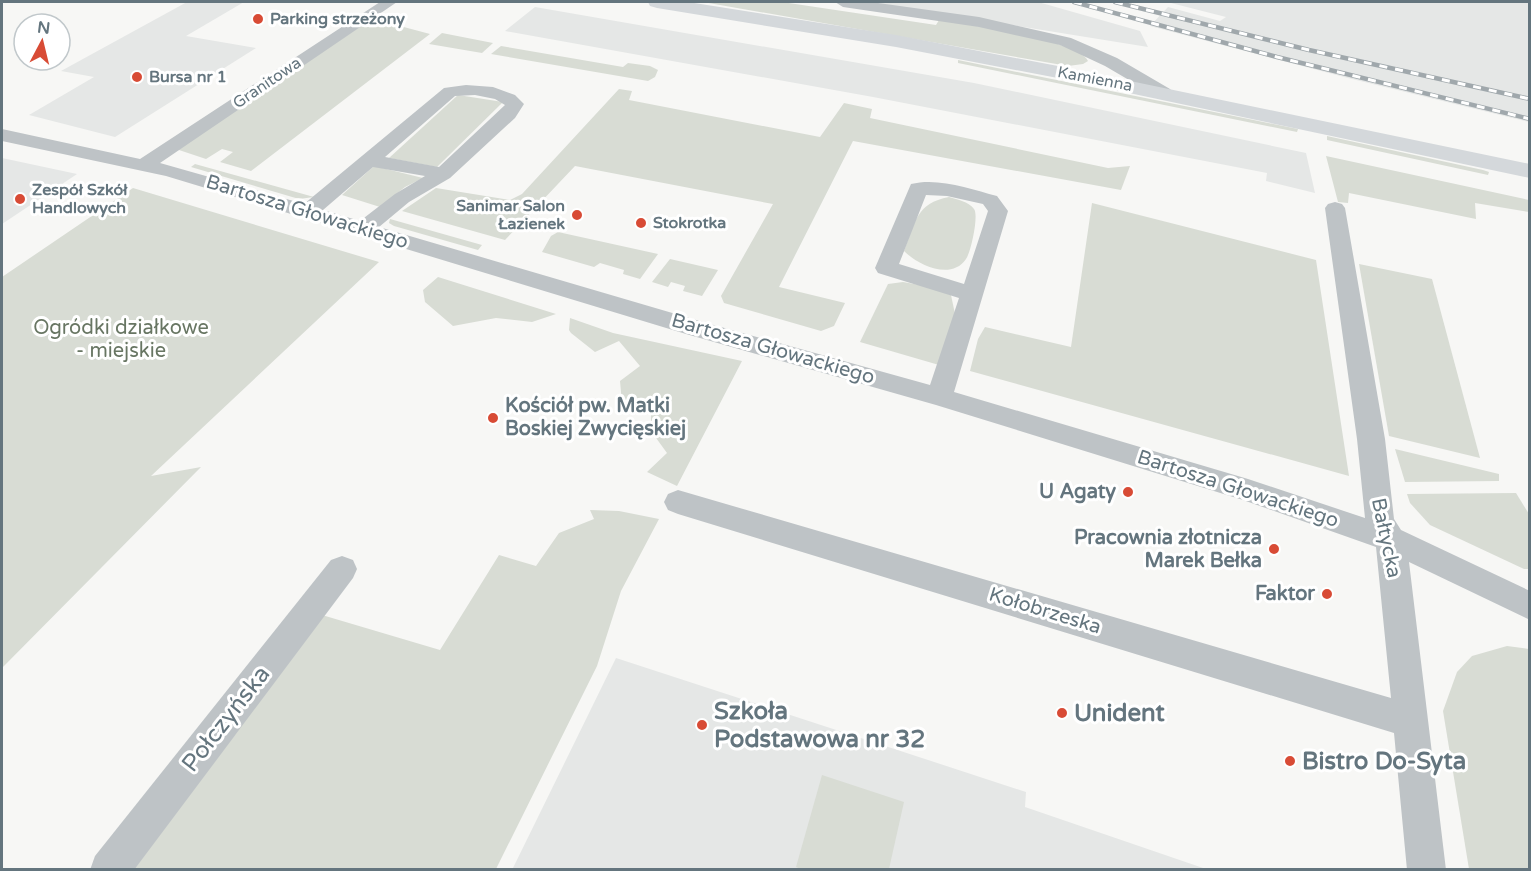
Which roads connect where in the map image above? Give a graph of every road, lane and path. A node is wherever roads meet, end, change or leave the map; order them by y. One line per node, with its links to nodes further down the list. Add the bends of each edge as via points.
1 (389, 2): 9 (street, Granitowa)
2 (657, 2): 5 (main road, Kamienna)
3 (843, 2): 4 (street, via 1047,36)
4 (1096, 55): 5 (street, via 1101,64 1098,68); 6 (street)
5 (1064, 73): 6 (main road, Kamienna)
6 (1164, 93): 10 (main road, Kamienna)
7 (2, 135): 9 (street, Bartosza Głowackiego)
8 (369, 160): 11 (street); 11 (street, via 450,92 467,89 508,96 515,104 509,114); 13 (street)
9 (144, 165): 13 (street, Bartosza Głowackiego)
10 (1530, 171)
11 (443, 174): 14 (street, via 402,198)
12 (1335, 208): 18 (street, Bałtycka, via 1371,439 1376,496 1380,520)
13 (308, 212): 14 (street, Bartosza Głowackiego)
14 (363, 229): 16 (street, Bartosza Głowackiego)
15 (972, 294): 15 (street, via 998,212 990,200 918,188 886,268); 16 (street)
16 (939, 397): 18 (street, Bartosza Głowackiego, via 1248,490)
17 (678, 502): 21 (street, Kołobrzeska)
18 (1390, 539): 20 (street, Bartosza Głowackiego); 21 (street, Bałtycka)
19 (342, 569): 22 (street, Połczyńska)
20 (1530, 606)
21 (1411, 721): 23 (street, Bałtycka)
22 (109, 870)
23 (1427, 870)

